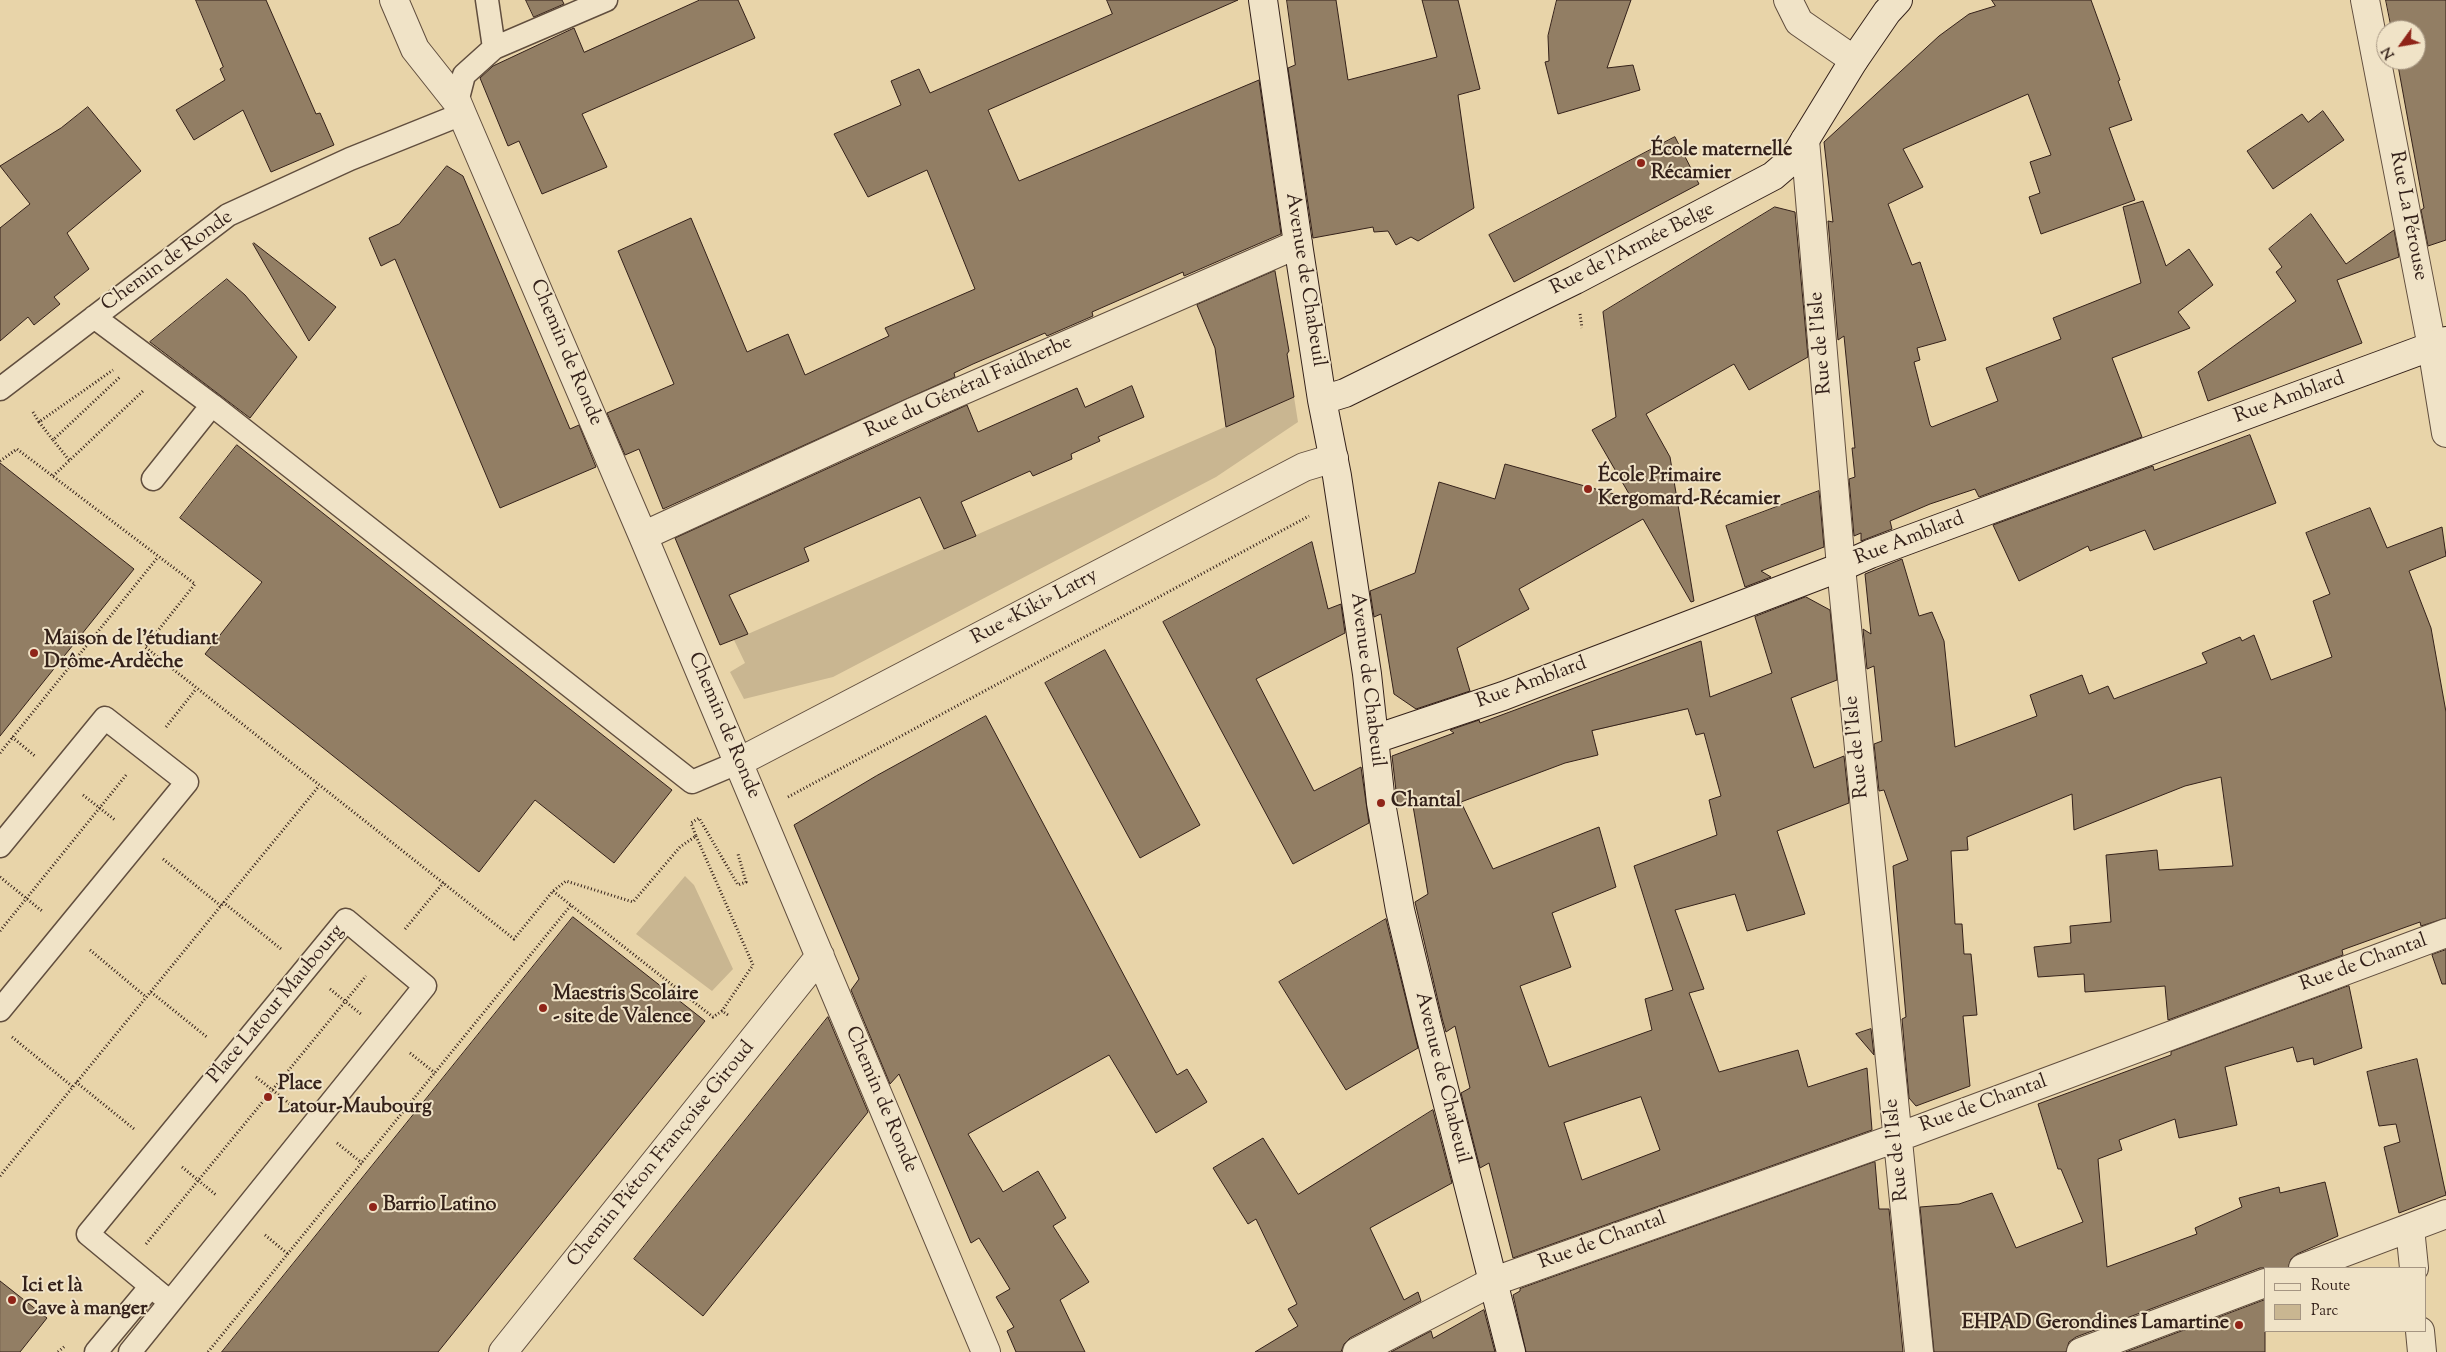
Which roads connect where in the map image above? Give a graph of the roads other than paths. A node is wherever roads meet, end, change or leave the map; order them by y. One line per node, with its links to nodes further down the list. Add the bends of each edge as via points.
1 (394, 0): 10 (street, Chemin de Ronde, via 416,48)
2 (487, 0): 8 (lane)
3 (606, 0): 8 (lane)
4 (1263, 0): 12 (street, Avenue de Chabeuil)
5 (1788, 0): 9 (street, via 1799,22)
6 (1898, 0): 9 (street, Rue de l'Armée Belge)
7 (2365, 0): 14 (street, Rue La Pérouse)
8 (494, 48): 10 (lane, via 464,74)
9 (1854, 60): 11 (street, Rue de l'Armée Belge)
10 (460, 108): 13 (lane, Chemin de Ronde, via 228,215); 21 (street, Chemin de Ronde)
11 (1805, 140): 16 (street, Rue de l'Armée Belge, via 1794,158 1773,176 1732,199 1354,388); 22 (street, Rue de l'Isle)
12 (1298, 244): 16 (street, Avenue de Chabeuil); 21 (street, Rue du Général Faidherbe, via 913,412)
13 (94, 317): 15 (lane, Chemin de Ronde); 17 (lane)
14 (2439, 344): 18 (street, Rue La Pérouse); 22 (street, Rue Amblard)
15 (0, 389)
16 (1322, 400): 19 (street, Avenue de Chabeuil)
17 (212, 405): 20 (lane); 24 (lane, via 692,782)
18 (2446, 433)
19 (1336, 467): 23 (street, Avenue de Chabeuil, via 1368,674); 24 (street, Rue «Kiki» Latry, via 1304,467)
20 (153, 479)
21 (643, 536): 24 (street, Chemin de Ronde)
22 (1840, 567): 23 (street, Rue Amblard, via 1502,696); 29 (street, Rue de l'Isle)
23 (1374, 739): 34 (street, Avenue de Chabeuil, via 1381,803 1400,910)
24 (737, 763): 27 (street, Chemin de Ronde)
25 (0, 846): 28 (lane, via 105,718 187,782)
26 (2446, 933): 29 (street, Rue de Chantal)
27 (820, 956): 41 (street, Chemin Piéton Françoise Giroud); 42 (street, Chemin de Ronde)
28 (0, 1010)
29 (1896, 1138): 34 (street, Rue de Chantal); 45 (street, Rue de l'Isle)
30 (2446, 1214): 31 (street)
31 (2410, 1228): 32 (street); 33 (street)
32 (2306, 1267)
33 (2414, 1267)
34 (1492, 1282): 43 (street, Rue de Chantal); 44 (street, Avenue de Chabeuil)
35 (2264, 1283): 46 (street)
36 (151, 1286): 37 (lane, Place Latour Maubourg); 37 (lane, Place Latour Maubourg, via 88,1234 346,920 425,986); 39 (lane)
37 (170, 1302): 40 (lane, Place Latour Maubourg)
38 (2420, 1332): 47 (street)
39 (96, 1352)
40 (130, 1352)
41 (503, 1352)
42 (986, 1352)
43 (1357, 1352)
44 (1511, 1352)
45 (1919, 1352)
46 (2081, 1352)
47 (2422, 1352)

